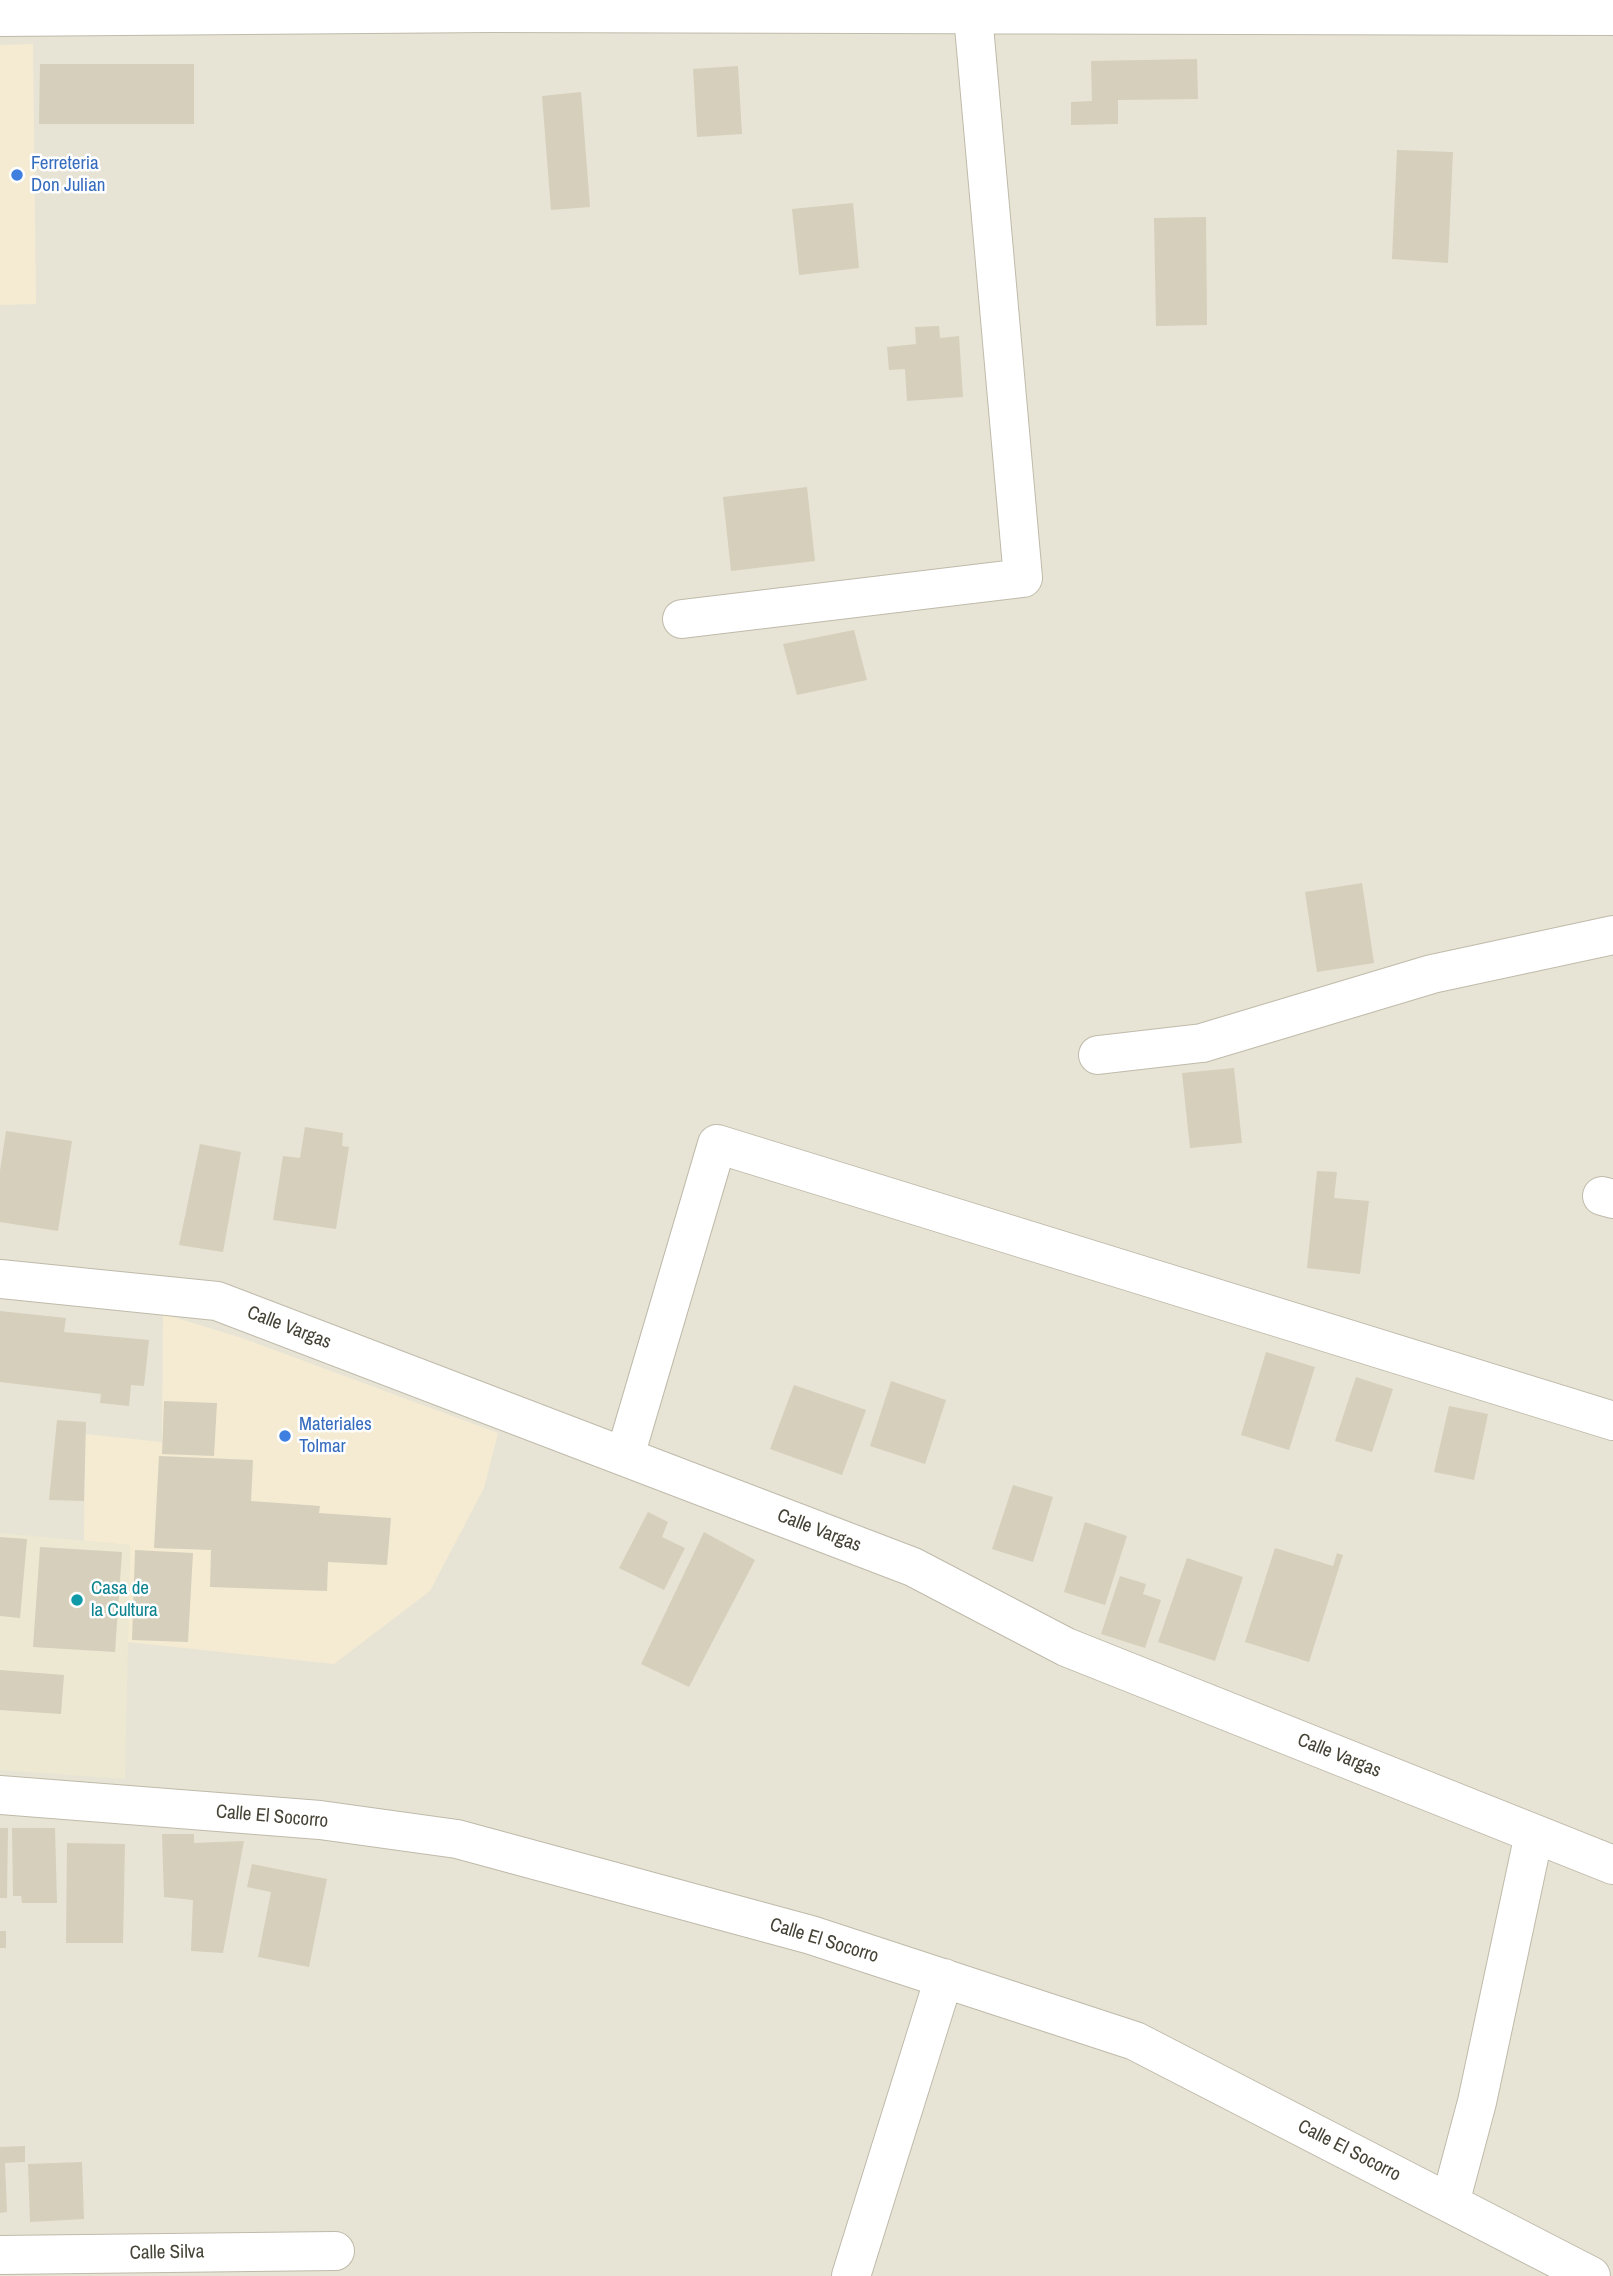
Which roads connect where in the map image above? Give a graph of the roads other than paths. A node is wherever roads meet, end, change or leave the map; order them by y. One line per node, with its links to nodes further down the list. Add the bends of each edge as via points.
1 (495, 6): 2 (street); 4 (street)
2 (973, 15): 3 (street); 5 (street, via 1023,578)
3 (1613, 16)
4 (0, 17)
5 (682, 619)
6 (1613, 934): 7 (street, via 1432,974 1202,1043)
7 (1098, 1055)
8 (0, 1279): 10 (street, Calle Vargas, via 217,1301)
9 (1613, 1421): 10 (street, via 717,1144)
10 (625, 1456): 12 (street, Calle Vargas, via 913,1567 1066,1647)
11 (0, 1795): 14 (street, Calle El Socorro, via 320,1820 457,1839 811,1935)
12 (1534, 1834): 13 (street, Calle Vargas); 15 (street, via 1477,2102)
13 (1613, 1865)
14 (944, 1979): 15 (street, Calle El Socorro, via 1135,2041); 18 (street)
15 (1450, 2203): 19 (street, Calle El Socorro)
16 (335, 2251): 17 (street, Calle Silva)
17 (0, 2255)
18 (851, 2276)
19 (1591, 2276)

